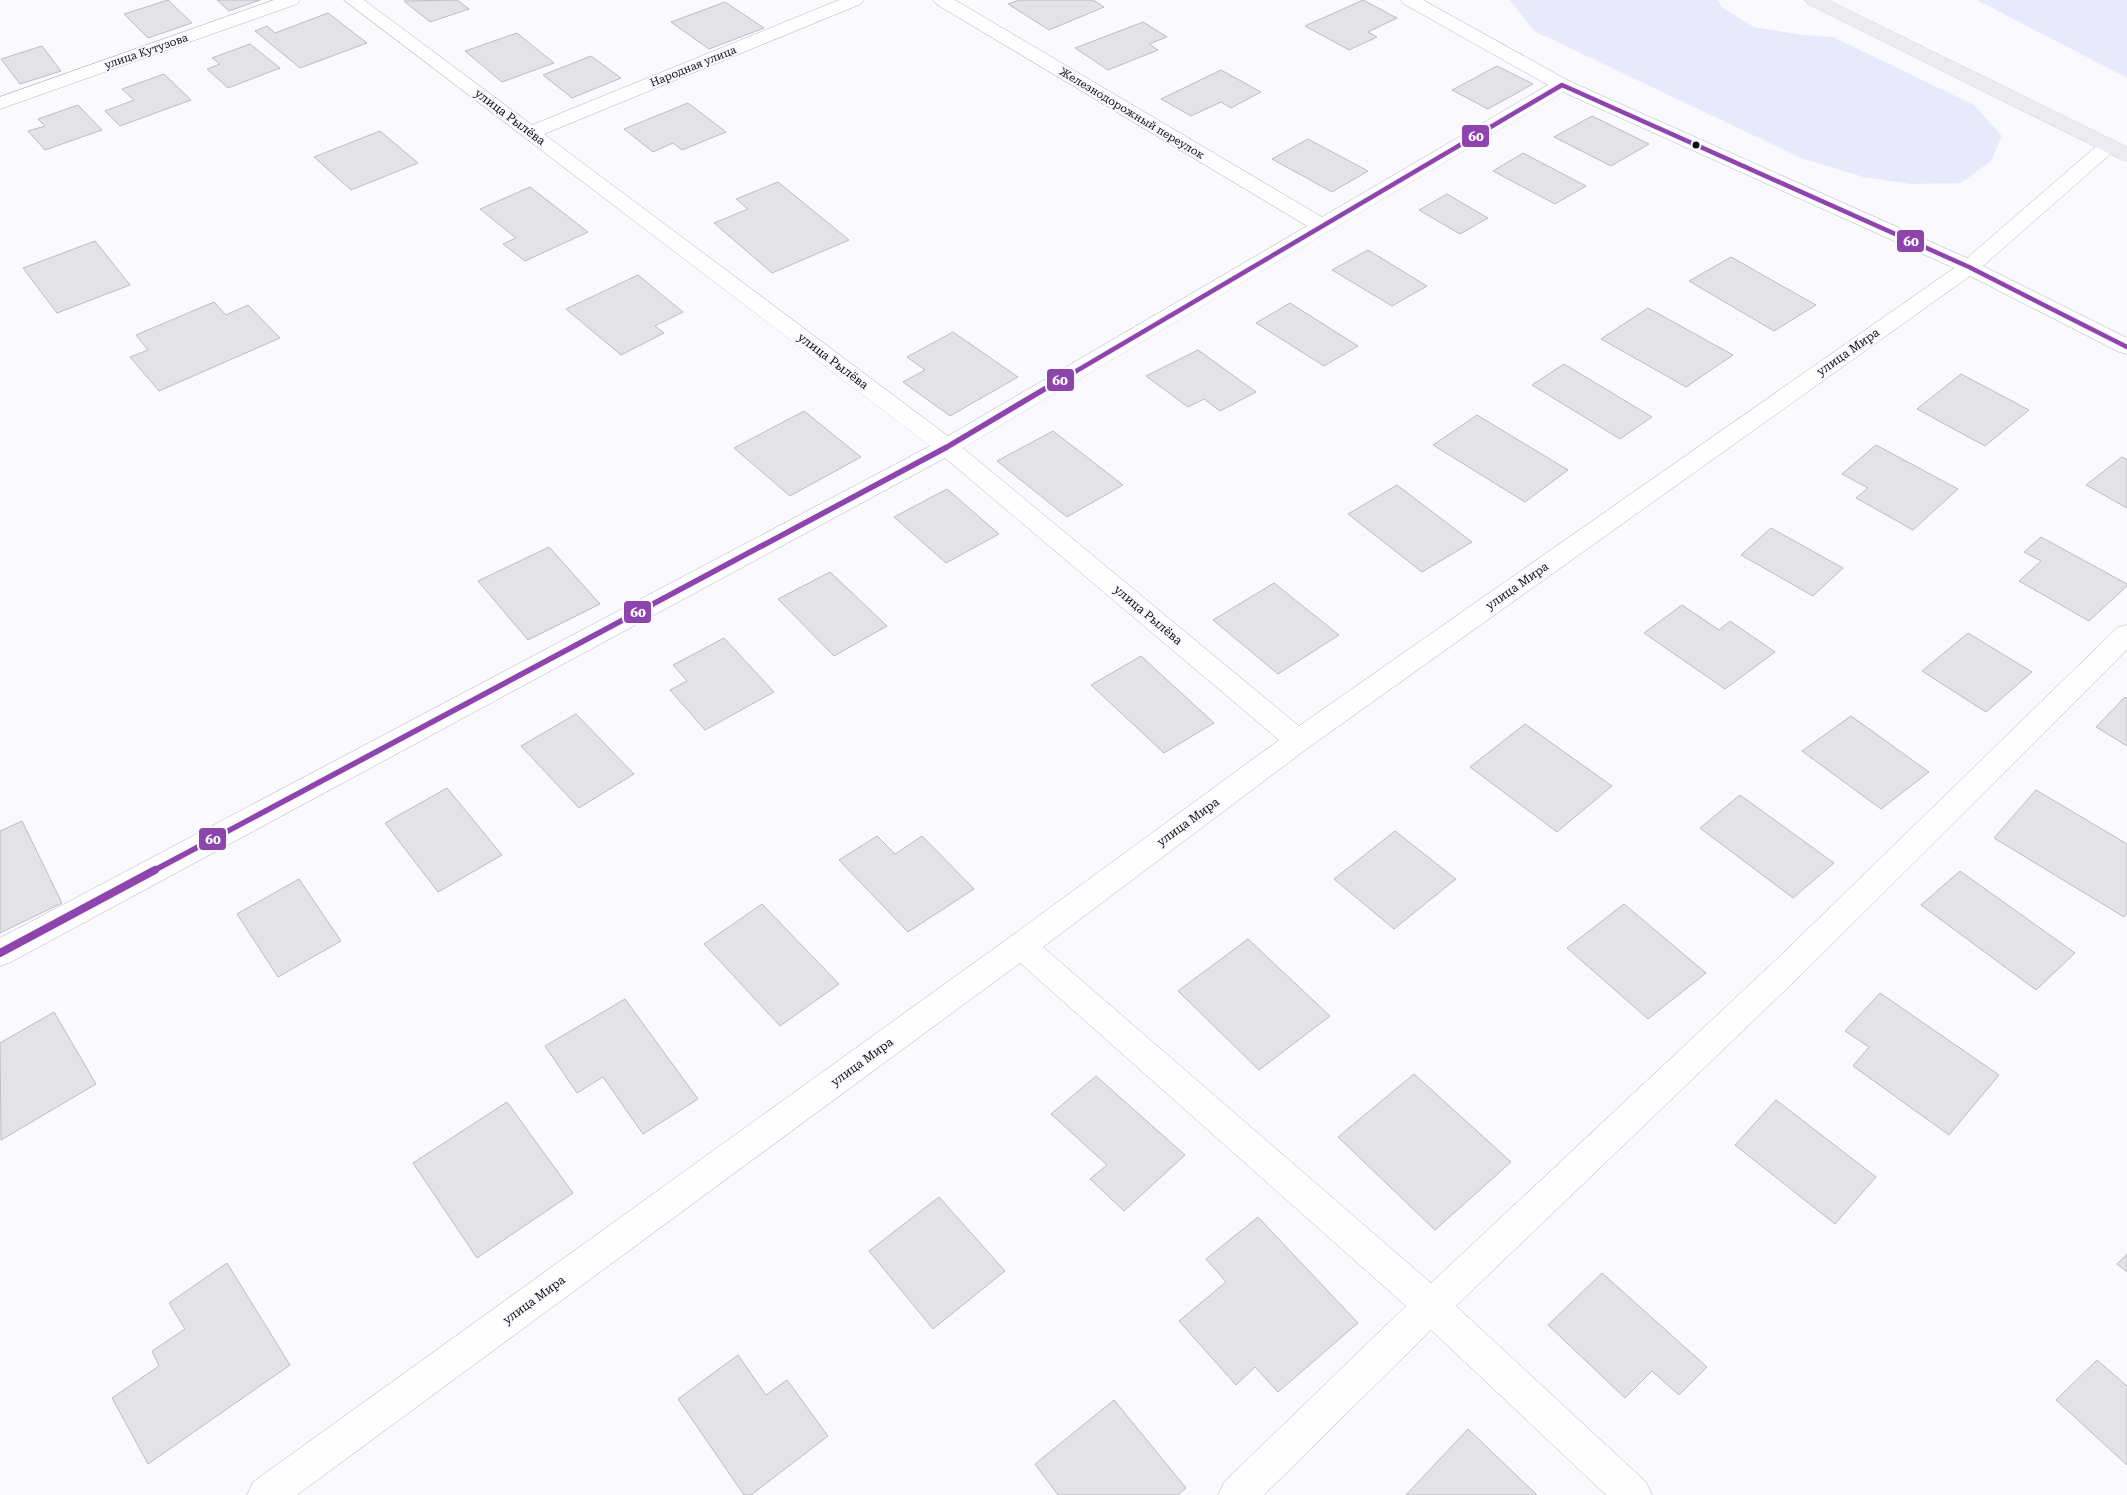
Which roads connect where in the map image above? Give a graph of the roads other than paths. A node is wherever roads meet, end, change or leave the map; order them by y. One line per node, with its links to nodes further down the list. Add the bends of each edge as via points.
1 (291, 0): 8 (street, улица Кутузова)
2 (353, 0): 9 (street, улица Рылёва)
3 (855, 0): 9 (street, Народная улица)
4 (942, 0): 11 (street, Железнодорожный переулок)
5 (1410, 0): 7 (street)
6 (1814, 0): 10 (main road)
7 (1562, 85): 11 (street); 12 (street)
8 (0, 103)
9 (531, 133): 14 (street, улица Рылёва)
10 (2117, 150): 12 (street, улица Мира)
11 (1322, 226): 14 (street)
12 (1969, 267): 13 (street); 16 (street, улица Мира)
13 (2127, 347)
14 (947, 447): 16 (street, улица Рылёва); 18 (street)
15 (2127, 634): 19 (street, via 1790,966)
16 (1298, 741): 17 (street, улица Мира)
17 (1021, 946): 19 (street); 20 (street, улица Мира)
18 (0, 953)
19 (1431, 1306): 21 (street); 22 (street)
20 (266, 1495)
21 (1237, 1495)
22 (1633, 1495)

